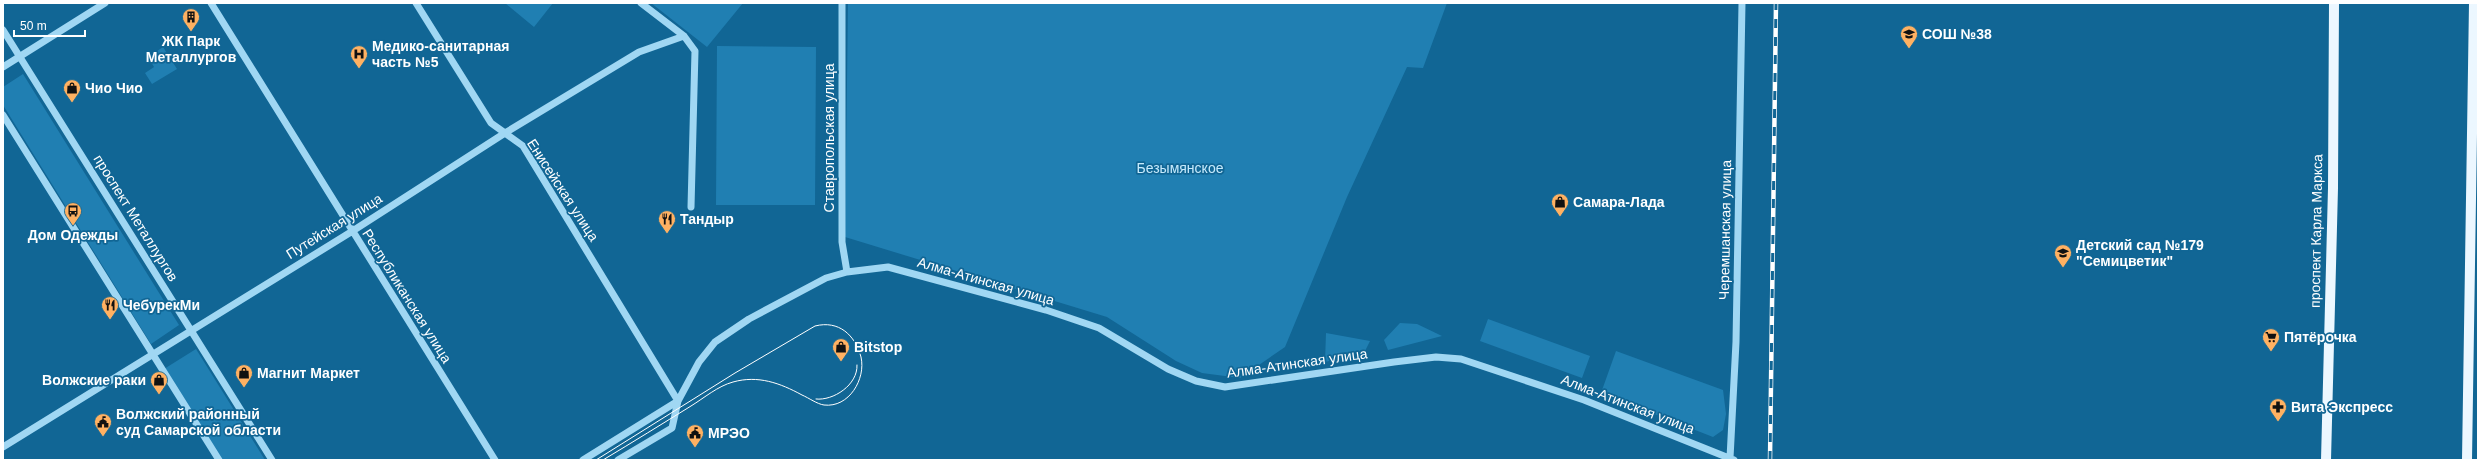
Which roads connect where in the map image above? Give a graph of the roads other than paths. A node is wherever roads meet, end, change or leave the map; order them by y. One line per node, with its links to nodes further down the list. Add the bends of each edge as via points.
1 (105, 3): 11 (street)
2 (211, 3): 16 (street, Республиканская улица)
3 (416, 3): 14 (street, Енисейская улица, via 491,123)
4 (641, 3): 10 (street)
5 (842, 3): 17 (street, Ставропольская улица, via 842,242)
6 (1742, 3): 22 (street, Черемшанская улица)
7 (2334, 3): 28 (main road, проспект Карла Маркса, via 2333,188)
8 (2474, 3): 29 (main road)
9 (3, 30): 11 (street, проспект Металлургов)
10 (684, 36): 14 (street, Путейская улица, via 639,52); 15 (street, via 695,51)
11 (20, 58): 12 (street); 18 (street, проспект Металлургов)
12 (3, 67)
13 (3, 115): 19 (street)
14 (505, 133): 16 (street, Путейская улица); 20 (street, Енисейская улица, via 523,146)
15 (691, 208)
16 (351, 232): 18 (street, Путейская улица); 25 (street, Республиканская улица)
17 (847, 272): 20 (street, Алма-Атинская улица, via 826,278 748,319 715,342 700,362); 22 (street, Алма-Атинская улица, via 888,267 1046,310 1099,328 1168,369 1196,381 1225,388 1394,362 1436,357 1461,359 1584,400)
18 (191, 332): 19 (street, Путейская улица); 24 (street, проспект Металлургов)
19 (154, 355): 21 (street, Путейская улица); 23 (street)
20 (678, 401): 26 (street, Алма-Атинская улица); 27 (street, Алма-Атинская улица, via 672,428)
21 (3, 447)
22 (1732, 459)
23 (218, 460)
24 (272, 460)
25 (495, 460)
26 (583, 460)
27 (618, 460)
28 (2326, 460)
29 (2467, 460)

